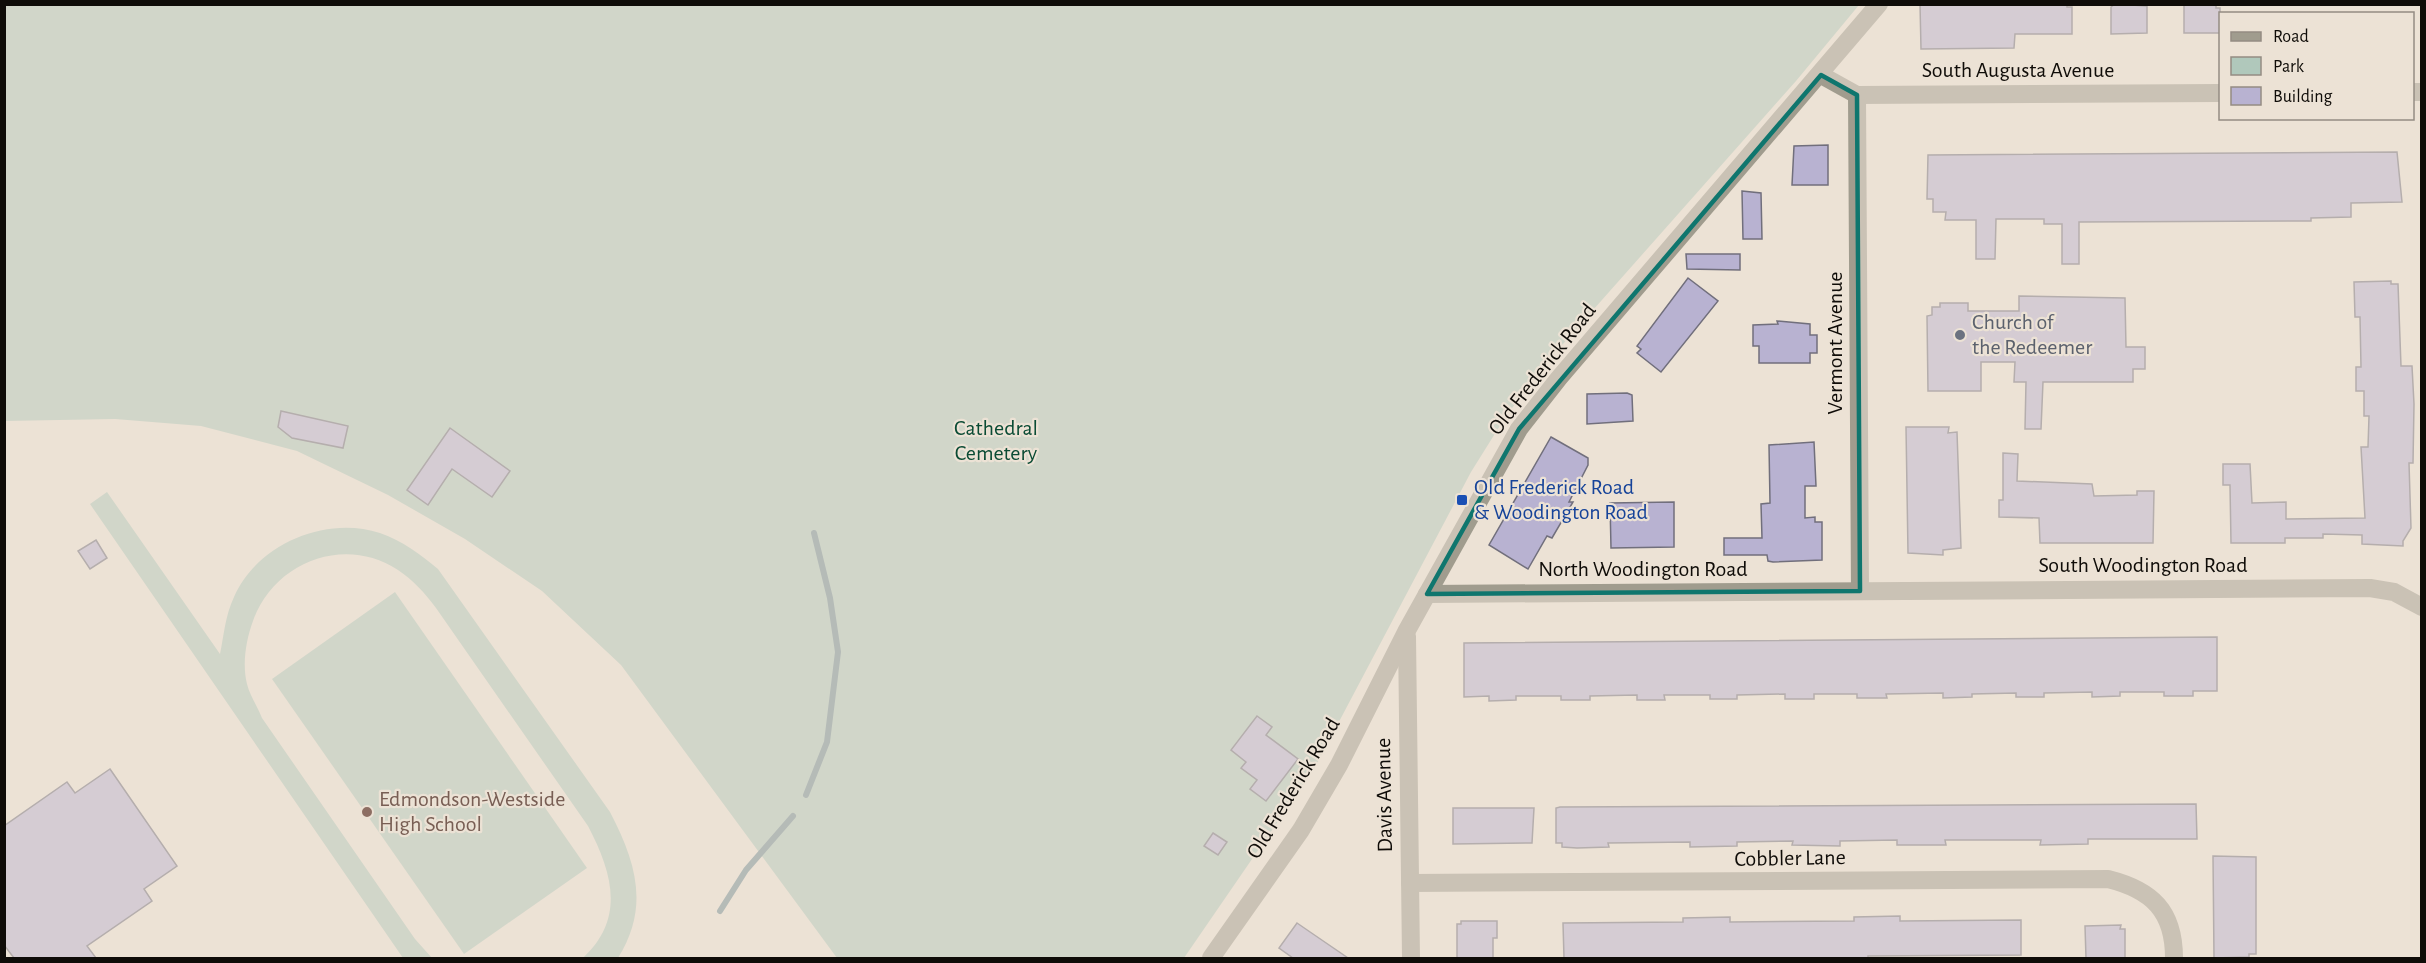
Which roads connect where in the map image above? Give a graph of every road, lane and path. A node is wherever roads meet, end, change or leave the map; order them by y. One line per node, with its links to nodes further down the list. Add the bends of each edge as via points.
1 (1879, 4): 2 (street, Old Frederick Road)
2 (1821, 75): 4 (street, South Augusta Avenue); 6 (street, Old Frederick Road, via 1519,429)
3 (2219, 93): 4 (street, South Augusta Avenue)
4 (1857, 95): 5 (street, Vermont Avenue)
5 (1860, 591): 6 (street, North Woodington Road); 7 (street, South Woodington Road, via 2370,588 2394,592)
6 (1427, 594): 8 (street, Old Frederick Road)
7 (2421, 607)
8 (1406, 632): 9 (street, Davis Avenue); 10 (street, Old Frederick Road, via 1339,765 1301,830)
9 (1410, 883): 11 (street, Davis Avenue); 12 (street, Cobbler Lane, via 2108,879 2128,884 2162,908 2171,930)
10 (1210, 958)
11 (1411, 958)
12 (2174, 958)

